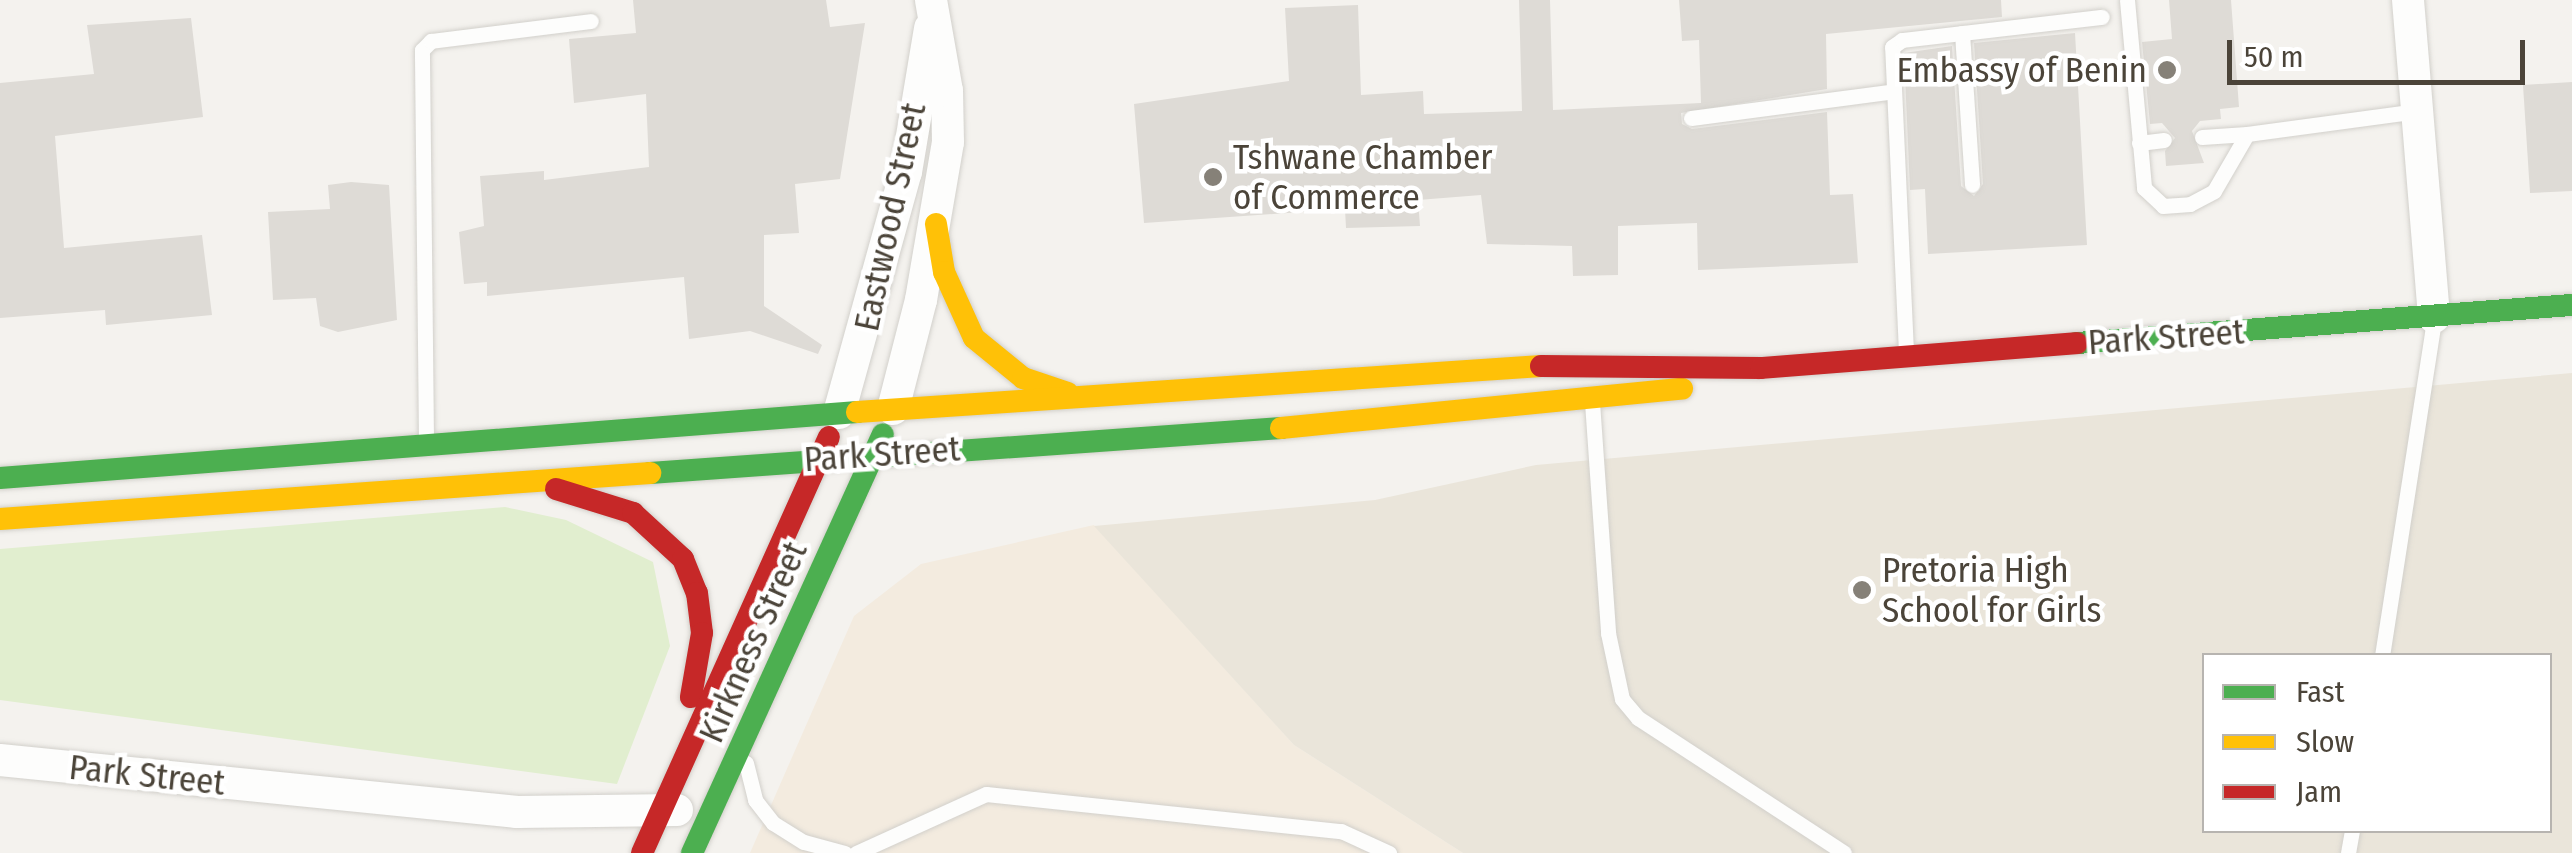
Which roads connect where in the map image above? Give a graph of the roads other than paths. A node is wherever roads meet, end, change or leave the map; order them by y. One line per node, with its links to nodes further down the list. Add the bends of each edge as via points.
1 (2127, 0): 13 (lane)
2 (2408, 0): 8 (street)
3 (931, 9): 15 (street, Eastwood Street, via 949,122); 23 (street, Eastwood Street, via 906,172)
4 (2102, 18): 6 (lane)
5 (591, 22): 24 (lane, via 431,41 422,50)
6 (1962, 33): 7 (lane, via 1892,46); 14 (lane)
7 (1889, 92): 9 (lane); 18 (lane)
8 (2417, 110): 10 (lane); 17 (street)
9 (1691, 118)
10 (2247, 134): 11 (lane); 13 (lane, via 2214,191 2190,204 2150,199)
11 (2202, 137)
12 (2164, 140): 13 (lane)
13 (2140, 143)
14 (1972, 184)
15 (936, 224): 21 (street, via 944,272 974,338 1023,378); 22 (street, Eastwood Street)
16 (2572, 305): 17 (street, Park Street)
17 (2434, 318): 18 (street, Park Street); 30 (lane)
18 (1906, 356): 19 (street, Park Street)
19 (1761, 368): 20 (street, Park Street, via 1698,388); 21 (street, Park Street, via 1562,365)
20 (1591, 398): 25 (street, Park Street, via 1407,419); 41 (lane, via 1608,633 1622,699 1638,718)
21 (1086, 399): 22 (street, Park Street)
22 (893, 409): 23 (street, Park Street); 25 (street, Kirkness Street)
23 (839, 412): 24 (street, Park Street); 26 (street, Kirkness Street)
24 (426, 448): 27 (street, Park Street)
25 (873, 457): 26 (street, Park Street); 31 (street, Kirkness Street)
26 (820, 458): 28 (street, Park Street); 33 (street, Kirkness Street)
27 (0, 478)
28 (460, 483): 29 (street, Park Street); 33 (street, via 607,500 652,525 683,559 698,593 702,633)
29 (0, 520)
30 (2382, 653)
31 (744, 749): 35 (street, Kirkness Street); 38 (lane, via 755,800 774,824 804,842)
32 (0, 760): 34 (street, Park Street, via 518,812)
33 (680, 763): 34 (street, Kirkness Street)
34 (662, 806): 35 (street, Park Street); 36 (street, Kirkness Street)
35 (710, 822): 37 (street, Kirkness Street)
36 (642, 853)
37 (692, 853)
38 (844, 853)
39 (856, 853): 40 (lane, via 986,794 1341,831)
40 (1389, 853)
41 (1844, 853)

